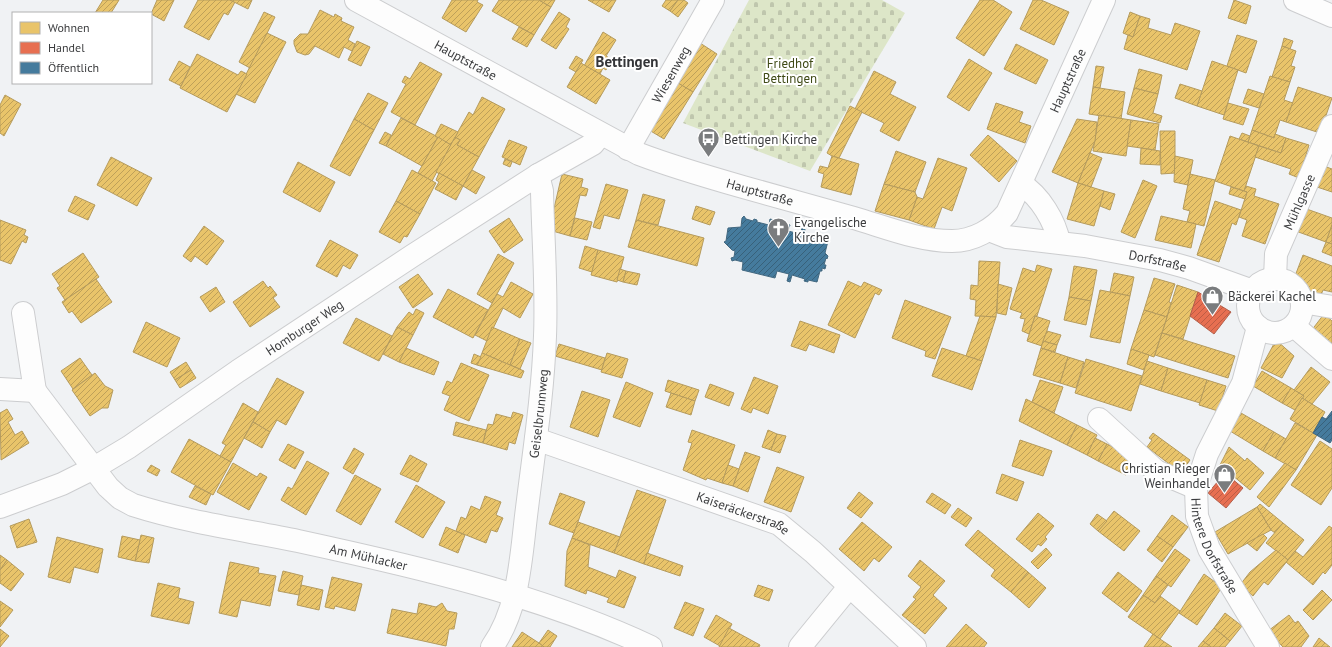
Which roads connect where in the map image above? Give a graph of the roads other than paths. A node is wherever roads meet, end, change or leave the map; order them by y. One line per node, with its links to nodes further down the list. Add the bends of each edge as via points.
1 (713, 0): 8 (street, Wiesenweg)
2 (1104, 0): 10 (street, Hauptstraße)
3 (1295, 0): 5 (street)
4 (359, 1): 7 (street, Hauptstraße)
5 (1332, 16)
6 (1332, 126): 13 (street, Mühlgasse, via 1276,254)
7 (601, 134): 8 (street, Hauptstraße); 9 (street, Homburger Weg, via 593,144)
8 (628, 149): 11 (street, Hauptstraße, via 696,173 926,238 960,240)
9 (538, 175): 24 (street, Geiselbrunnweg, via 542,191 545,336); 25 (street, Homburger Weg)
10 (1021, 184): 11 (street, Hauptstraße, via 1007,213); 12 (street, via 1039,200)
11 (989, 230): 12 (street, Dorfstraße, via 1007,237)
12 (1059, 242): 14 (street, Dorfstraße, via 1160,260)
13 (1275, 279): 14 (street, via 1262,283); 15 (street, via 1287,282 1297,290)
14 (1252, 291): 19 (street, via 1248,304 1250,316)
15 (1302, 302): 16 (street); 18 (street, via 1301,316)
16 (1332, 307)
17 (23, 313): 22 (street)
18 (1294, 326): 19 (street, via 1282,332 1269,333); 20 (street)
19 (1258, 327): 26 (street, Hintere Dorfstraße, via 1243,383 1207,454)
20 (1332, 359)
21 (0, 389): 22 (street)
22 (35, 391): 25 (street, Am Mühlacker)
23 (1099, 419): 26 (street, via 1156,471)
24 (536, 439): 28 (street, Kaiseräckerstraße, via 779,524); 29 (street, Geiselbrunnweg, via 521,560)
25 (94, 468): 27 (street, Homburger Weg, via 40,493); 29 (street, Am Mühlacker, via 120,498 140,507 324,547)
26 (1196, 488): 34 (street, Hintere Dorfstraße, via 1197,516 1209,549)
27 (0, 507)
28 (849, 587): 32 (street); 33 (street, Kaiseräckerstraße)
29 (514, 595): 30 (street, Geiselbrunnweg, via 502,630); 31 (street, Am Mühlacker, via 579,617)
30 (492, 647)
31 (651, 647)
32 (800, 647)
33 (915, 647)
34 (1268, 647)

